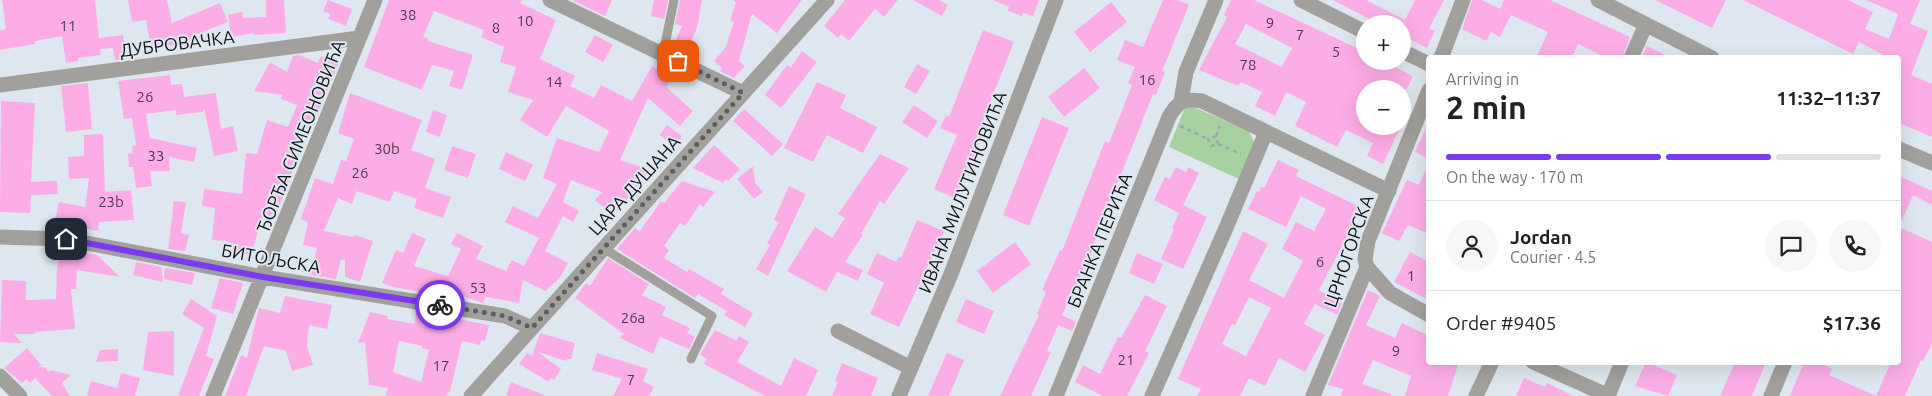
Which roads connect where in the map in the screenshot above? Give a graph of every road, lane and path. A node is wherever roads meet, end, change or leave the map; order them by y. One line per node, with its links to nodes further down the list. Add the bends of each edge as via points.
1 (375, 0): 12 (street, ЂОРЂА СИМЕОНОВИЋА)
2 (550, 0): 13 (street)
3 (674, 0): 13 (lane)
4 (826, 0): 20 (street, ЦАРА ДУШАНА)
5 (1056, 0): 45 (street, ИВАНА МИЛУТИНОВИЋА, via 951,274)
6 (1216, 0): 22 (street, БРАНКА ПЕРИЋА, via 1186,72)
7 (1301, 0): 11 (street)
8 (1463, 0): 15 (street)
9 (1598, 0): 10 (street)
10 (1646, 24): 16 (street); 17 (street)
11 (1356, 28)
12 (359, 38): 19 (street, ДУБРОВАЧКА); 36 (street, ЂОРЂА СИМЕОНОВИЋА)
13 (663, 54): 20 (street)
14 (1411, 55): 18 (street)
15 (1442, 55)
16 (1631, 55)
17 (1706, 55)
18 (1426, 63)
19 (0, 85)
20 (743, 93): 34 (street, ЦАРА ДУШАНА)
21 (1426, 98): 32 (street, ЦРНОГОРСКА)
22 (1181, 101): 25 (street, via 1202,101); 51 (street, БРАНКА ПЕРИЋА, via 1169,117)
23 (1223, 120): 26 (path)
24 (1178, 125): 27 (path)
25 (1266, 132): 32 (street); 52 (street)
26 (1216, 136): 27 (path); 28 (path)
27 (1208, 139): 28 (path, via 1211,146)
28 (1218, 144): 30 (path)
29 (1901, 150): 31 (street)
30 (1249, 158)
31 (1932, 163)
32 (1389, 191): 35 (street, ЦРНОГОРСКА, via 1368,241)
33 (0, 237): 36 (street, БИТОЉСКА, via 66,239)
34 (603, 248): 38 (street, ЦАРА ДУШАНА); 40 (lane, via 712,316)
35 (1367, 267): 37 (street, via 1390,293); 53 (street, ЦРНОГОРСКА)
36 (263, 277): 38 (street, БИТОЉСКА, via 505,316); 48 (street, ЂОРЂА СИМЕОНОВИЋА)
37 (1426, 313)
38 (532, 328): 49 (street, ЦАРА ДУШАНА)
39 (838, 331): 45 (street)
40 (691, 359)
41 (1491, 365): 54 (street)
42 (1540, 365): 55 (street)
43 (1621, 365): 55 (street)
44 (1784, 365): 56 (street)
45 (911, 368): 50 (street, ИВАНА МИЛУТИНОВИЋА)
46 (0, 376): 47 (street)
47 (20, 396)
48 (213, 396)
49 (471, 396)
50 (899, 396)
51 (1056, 396)
52 (1152, 396)
53 (1313, 396)
54 (1476, 396)
55 (1608, 396)
56 (1770, 396)

